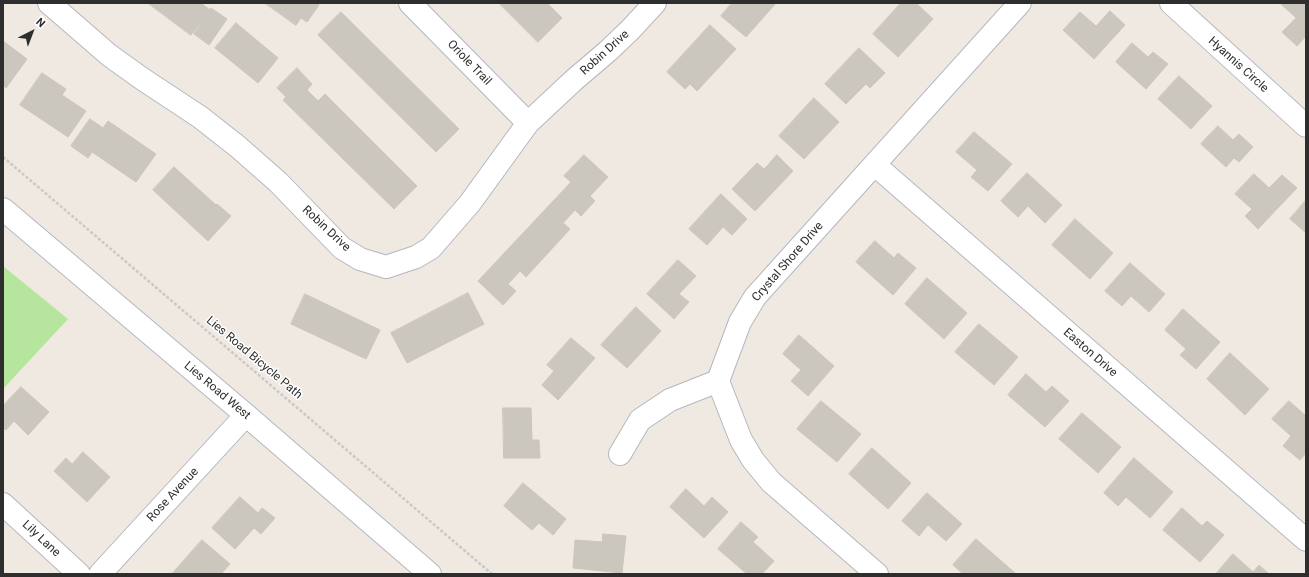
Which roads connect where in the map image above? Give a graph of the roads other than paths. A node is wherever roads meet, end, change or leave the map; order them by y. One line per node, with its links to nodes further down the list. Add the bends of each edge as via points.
1 (49, 3): 6 (street, Robin Drive, via 109,55 200,117 237,146 278,182 342,248 360,259 386,266 416,258 431,248 470,203)
2 (410, 3): 6 (street, Oriole Trail)
3 (655, 3): 6 (street, Robin Drive, via 608,51)
4 (1020, 3): 8 (street, Crystal Shore Drive)
5 (1170, 3): 7 (street, Hyannis Circle)
6 (528, 123)
7 (1306, 126)
8 (875, 165): 10 (street, Crystal Shore Drive, via 755,297 740,322); 14 (street, Easton Drive)
9 (3, 209): 11 (street, Lies Road West)
10 (718, 381): 12 (street, via 670,400 640,420); 18 (street, via 741,440 771,482)
11 (246, 415): 16 (street, Rose Avenue); 17 (street, Lies Road West)
12 (620, 454)
13 (3, 504): 15 (street, Lily Lane)
14 (1306, 540)
15 (79, 574)
16 (100, 574)
17 (430, 574)
18 (877, 574)

